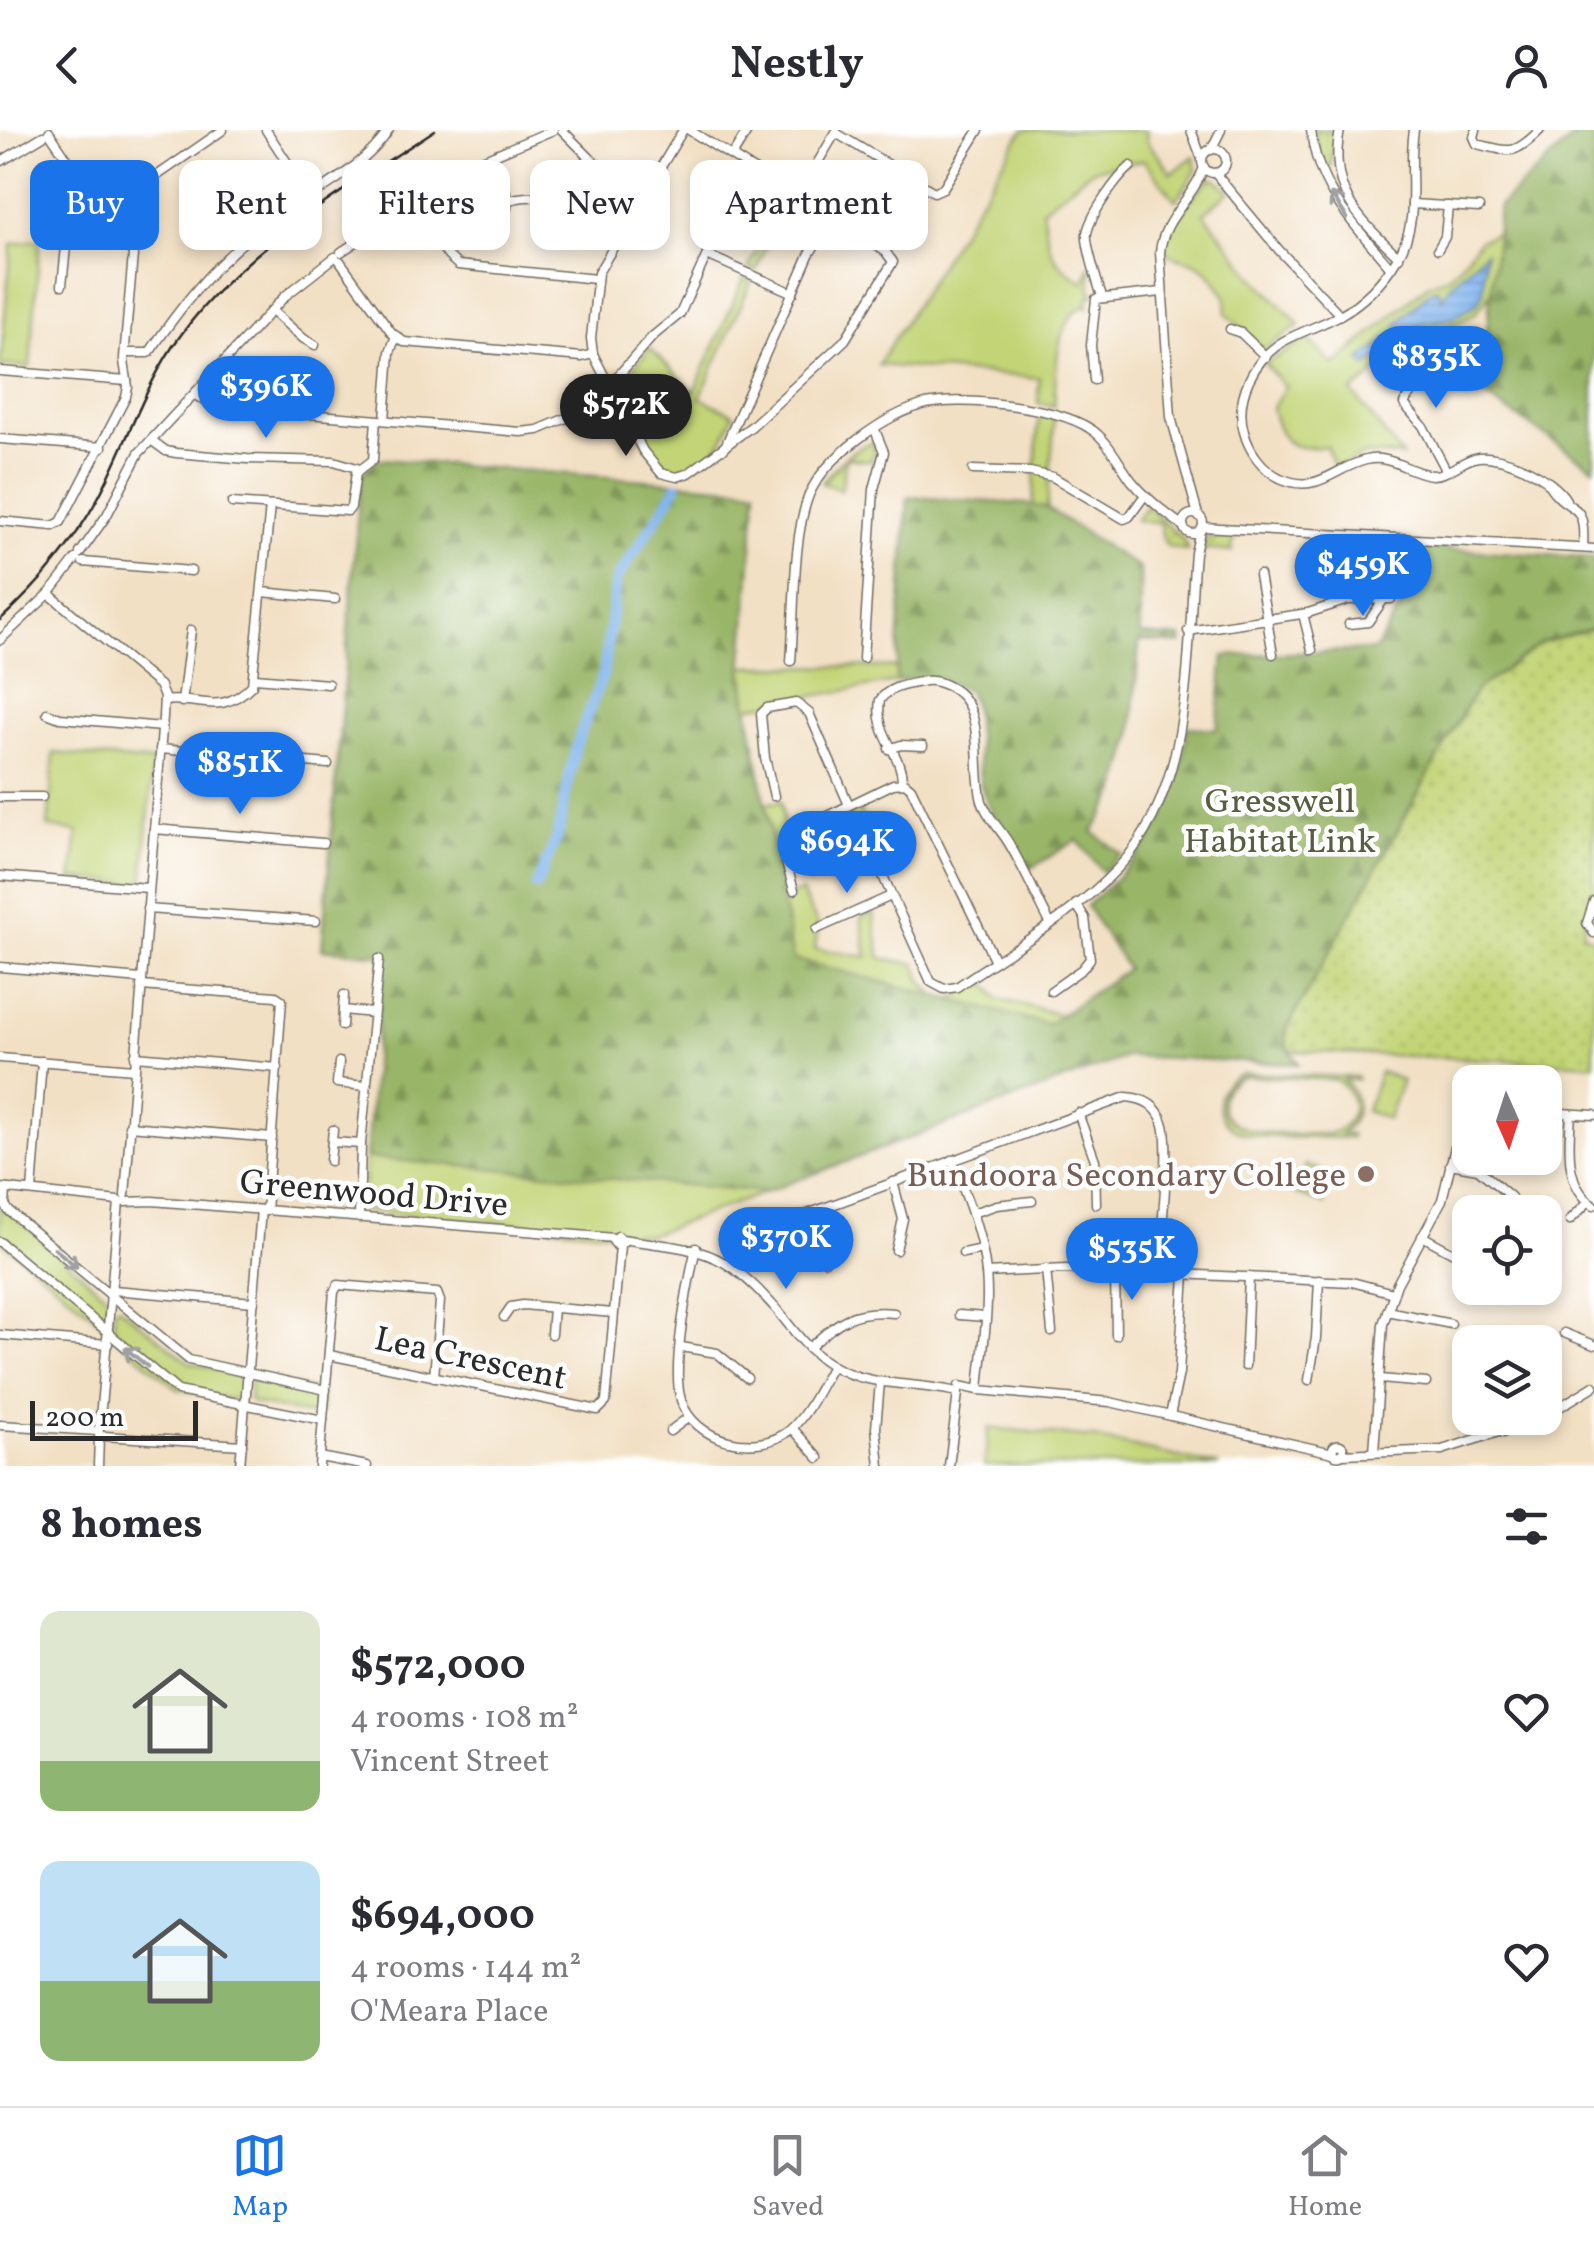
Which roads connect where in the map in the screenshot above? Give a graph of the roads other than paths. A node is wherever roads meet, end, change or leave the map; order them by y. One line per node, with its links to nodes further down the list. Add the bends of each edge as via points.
1 (224, 130): 32 (street)
2 (266, 130): 20 (street)
3 (389, 130): 33 (street)
4 (565, 130): 22 (street)
5 (686, 130): 18 (street); 23 (street)
6 (748, 130): 18 (street)
7 (979, 130): 15 (street, via 938,197)
8 (1311, 130): 31 (street)
9 (1340, 130): 30 (street)
10 (1414, 130): 35 (street)
11 (1478, 130): 12 (street, via 1494,147 1516,151)
12 (1540, 130)
13 (44, 132): 19 (street); 26 (street)
14 (546, 132): 21 (street)
15 (837, 132): 25 (street)
16 (1193, 134): 17 (street); 29 (street)
17 (1214, 151): 27 (street); 29 (street)
18 (732, 156): 24 (street)
19 (66, 160)
20 (286, 160)
21 (482, 160)
22 (593, 160)
23 (667, 160)
24 (738, 160)
25 (820, 160)
26 (0, 162)
27 (1225, 164): 29 (street); 34 (street)
28 (1132, 166): 56 (street, via 1114,184 1087,234)
29 (1208, 168): 34 (street); 55 (street, via 1164,233)
30 (1336, 170): 31 (street); 49 (street, via 1348,199)
31 (1322, 173): 51 (street, one-way to 31, via 1352,225)
32 (159, 174)
33 (322, 187)
34 (1230, 188): 58 (street)
35 (1412, 204): 36 (street); 49 (street)
36 (1448, 206): 37 (street); 38 (street)
37 (1478, 208)
38 (1438, 249)
39 (66, 250): 53 (street)
40 (236, 250): 63 (street, via 149,353)
41 (349, 250): 50 (street)
42 (444, 250): 52 (street, via 458,265)
43 (613, 250): 52 (street)
44 (710, 250): 48 (street)
45 (812, 250): 54 (street)
46 (882, 250): 73 (street, via 897,259 845,340)
47 (132, 251): 63 (street)
48 (707, 256): 54 (street); 69 (street, via 680,314)
49 (1399, 256): 51 (street)
50 (340, 258): 57 (street); 60 (street)
51 (1392, 268): 58 (street)
52 (596, 279): 62 (street)
53 (62, 284)
54 (793, 292): 73 (street, via 739,414)
55 (1162, 292): 56 (street); 84 (street, via 1171,417)
56 (1102, 296): 67 (street, via 1091,338)
57 (272, 310): 61 (street); 70 (street)
58 (1340, 315): 64 (street, via 1282,342)
59 (1230, 330): 64 (street)
60 (396, 336): 62 (street, via 414,343); 71 (street)
61 (316, 345)
62 (592, 354): 69 (street)
63 (124, 357): 68 (street)
64 (1266, 357): 77 (street, via 1248,378 1241,410 1249,447 1271,472 1306,484 1380,459 1434,474)
65 (1473, 368): 77 (street, via 1438,373 1404,404)
66 (0, 371): 68 (street)
67 (1094, 380)
68 (125, 381): 76 (street, via 128,390)
69 (610, 385): 71 (street, via 572,416 533,431); 73 (street, via 643,451 665,474 688,473)
70 (195, 395): 71 (street, via 209,406); 75 (street)
71 (380, 420): 78 (street, via 373,460)
72 (875, 430): 80 (street, via 940,402 1044,410 1098,434); 105 (street, via 884,452 874,490); 106 (street, via 830,462 807,499)
73 (738, 434)
74 (0, 438): 76 (street)
75 (152, 440): 78 (street, via 176,453); 91 (street)
76 (102, 447): 85 (street, via 61,522)
77 (1445, 468): 88 (street, via 1486,456 1546,480 1583,516)
78 (360, 469): 82 (street, via 349,510)
79 (973, 470): 80 (street, via 1053,476 1124,520)
80 (1145, 495): 83 (street)
81 (232, 503): 82 (street)
82 (270, 506): 94 (street)
83 (1164, 510): 84 (street); 86 (street)
84 (1196, 520): 86 (street); 86 (street); 88 (street); 90 (street)
85 (3, 522): 87 (street)
86 (1186, 530): 90 (street)
87 (0, 532)
88 (1583, 548): 89 (street)
89 (1594, 549)
90 (1195, 553): 101 (street)
91 (82, 558): 92 (street); 95 (street)
92 (192, 571)
93 (1259, 576): 98 (street)
94 (262, 592): 96 (street); 107 (street)
95 (48, 595): 102 (street); 109 (street, via 159,685)
96 (335, 598)
97 (1303, 614): 98 (street); 99 (street, via 1341,601 1387,599 1368,622); 103 (street)
98 (1267, 619): 101 (street); 104 (street)
99 (1348, 624)
100 (192, 630): 110 (street)
101 (1188, 631): 130 (street, via 1163,794 1130,854)
102 (0, 640)
103 (1312, 650)
104 (1273, 654)
105 (863, 658)
106 (791, 661)
107 (256, 678): 108 (street); 110 (street, via 230,703)
108 (328, 684)
109 (166, 701): 110 (street); 112 (street)
110 (182, 702)
111 (46, 713): 112 (street)
112 (162, 722): 114 (street)
113 (923, 746): 115 (street)
114 (160, 749): 116 (street); 122 (street)
115 (890, 749): 117 (street); 133 (street, via 878,710 888,690 931,680 965,698 982,800)
116 (328, 764)
117 (902, 782): 121 (street); 137 (street, via 911,788)
118 (774, 796): 121 (street, via 761,714 799,704)
119 (0, 797): 120 (street)
120 (42, 798)
121 (850, 805): 127 (street, via 789,836 783,852)
122 (154, 829): 123 (street); 126 (street)
123 (322, 843)
124 (869, 859): 128 (street)
125 (0, 876): 126 (street)
126 (147, 888): 131 (street)
127 (794, 890)
128 (891, 896): 134 (street); 137 (street, via 936,986 955,988)
129 (1594, 901): 135 (street, via 1587,923)
130 (1076, 904): 133 (street); 140 (street, via 1085,918 1090,959)
131 (147, 909): 132 (street); 139 (street)
132 (316, 922)
133 (1050, 923): 137 (street)
134 (817, 929)
135 (1594, 933)
136 (379, 959): 143 (street)
137 (995, 961)
138 (0, 967): 139 (street)
139 (141, 983): 145 (street); 149 (street, via 276,996 283,1008)
140 (1049, 992)
141 (344, 995): 142 (street)
142 (343, 1010): 143 (street); 144 (street)
143 (372, 1013): 151 (street)
144 (342, 1026)
145 (135, 1056): 149 (street); 150 (street)
146 (0, 1058): 147 (street)
147 (42, 1061): 150 (street); 167 (street)
148 (338, 1062): 151 (street, via 337,1088)
149 (278, 1068): 158 (street)
150 (134, 1069): 156 (street)
151 (366, 1086): 160 (street)
152 (1078, 1112): 162 (street); 171 (street, via 1096,1168); 191 (street, via 1130,1097 1161,1116 1166,1140)
153 (1562, 1113): 154 (street)
154 (1571, 1114): 155 (street); 172 (street, via 1570,1162)
155 (1594, 1114)
156 (129, 1126): 158 (street); 169 (street)
157 (333, 1130): 159 (street)
158 (272, 1138): 173 (street)
159 (332, 1142): 160 (street); 163 (street)
160 (361, 1144): 176 (street)
161 (1452, 1157): 164 (street)
162 (952, 1160): 165 (street); 175 (street)
163 (330, 1161)
164 (1450, 1164): 168 (street, via 1478,1169); 178 (street, via 1442,1200)
165 (893, 1182): 174 (street); 182 (street, via 903,1219)
166 (3, 1188): 167 (street, Greenwood Drive); 195 (street, one-way to 195, via 9,1211)
167 (32, 1191): 169 (street, Greenwood Drive)
168 (1508, 1195)
169 (122, 1198): 173 (street, Greenwood Drive); 195 (street)
170 (1032, 1201): 175 (street)
171 (1096, 1204)
172 (1591, 1204): 177 (street)
173 (264, 1210): 176 (street, Greenwood Drive); 197 (street)
174 (813, 1212): 186 (street); 187 (street, via 761,1234)
175 (972, 1213): 183 (street)
176 (356, 1218): 180 (street, Greenwood Drive)
177 (1570, 1220)
178 (1422, 1236): 184 (street); 196 (street)
179 (0, 1242): 211 (street)
180 (618, 1243): 181 (street, Greenwood Drive); 201 (street, Lea Crescent)
181 (696, 1248): 187 (street, Greenwood Drive); 213 (street)
182 (896, 1250)
183 (982, 1250): 185 (street); 190 (street)
184 (1452, 1252)
185 (964, 1253)
186 (824, 1261)
187 (735, 1267): 214 (street, Greenwood Drive)
188 (1046, 1269): 189 (street); 190 (street); 206 (street)
189 (1114, 1271): 191 (street); 210 (street)
190 (986, 1273): 204 (street)
191 (1158, 1273): 192 (street)
192 (1185, 1274): 193 (street); 231 (street)
193 (1248, 1278): 194 (street); 217 (street)
194 (1318, 1280): 196 (street); 222 (street)
195 (112, 1293): 197 (street); 211 (street); 218 (street, via 192,1361)
196 (1393, 1293): 199 (street)
197 (254, 1302): 218 (street)
198 (553, 1308): 201 (street); 203 (street, via 511,1307); 208 (street)
199 (1387, 1311): 205 (street); 221 (street)
200 (894, 1312): 214 (street, via 855,1314)
201 (613, 1313): 219 (street, Lea Crescent, via 604,1412)
202 (959, 1315): 204 (street)
203 (504, 1317)
204 (985, 1317): 228 (street)
205 (1451, 1324)
206 (1052, 1332)
207 (1564, 1333): 212 (street)
208 (551, 1334)
209 (0, 1335): 211 (street)
210 (1116, 1336)
211 (109, 1339): 229 (street, one-way to 211, via 178,1391); 237 (street)
212 (1594, 1345)
213 (681, 1346): 220 (street, via 717,1353); 232 (street, via 678,1386)
214 (809, 1348): 216 (street, Greenwood Drive)
215 (329, 1355): 219 (street, Lea Crescent); 219 (street, via 335,1283 441,1292); 226 (street)
216 (832, 1366): 223 (street, Greenwood Drive); 235 (street)
217 (1245, 1366)
218 (248, 1374): 226 (street); 229 (street)
219 (434, 1377)
220 (746, 1378)
221 (1380, 1379): 224 (street); 241 (street)
222 (1309, 1380)
223 (880, 1382): 227 (street, Greenwood Drive); 247 (street)
224 (1426, 1382)
225 (1594, 1386): 230 (street, Greenwood Drive)
226 (326, 1390): 233 (street)
227 (956, 1390): 228 (street, Greenwood Drive); 248 (street)
228 (979, 1390): 231 (street, Greenwood Drive, via 1101,1401)
229 (245, 1405): 233 (street); 239 (street)
230 (1562, 1406)
231 (1170, 1416): 240 (street, Greenwood Drive)
232 (689, 1417): 235 (street, via 714,1436 744,1442 772,1440); 236 (street)
233 (323, 1420): 243 (street)
234 (0, 1425): 237 (street)
235 (792, 1428): 242 (street)
236 (670, 1431)
237 (101, 1433): 239 (street); 244 (street)
238 (1495, 1435): 241 (street, Greenwood Drive, via 1442,1450)
239 (242, 1445): 245 (street)
240 (1337, 1452): 241 (street, Greenwood Drive); 249 (street)
241 (1374, 1452)
242 (819, 1458)
243 (320, 1461): 246 (street)
244 (98, 1466)
245 (240, 1466)
246 (367, 1466)
247 (880, 1466)
248 (949, 1466)
249 (1336, 1466)

